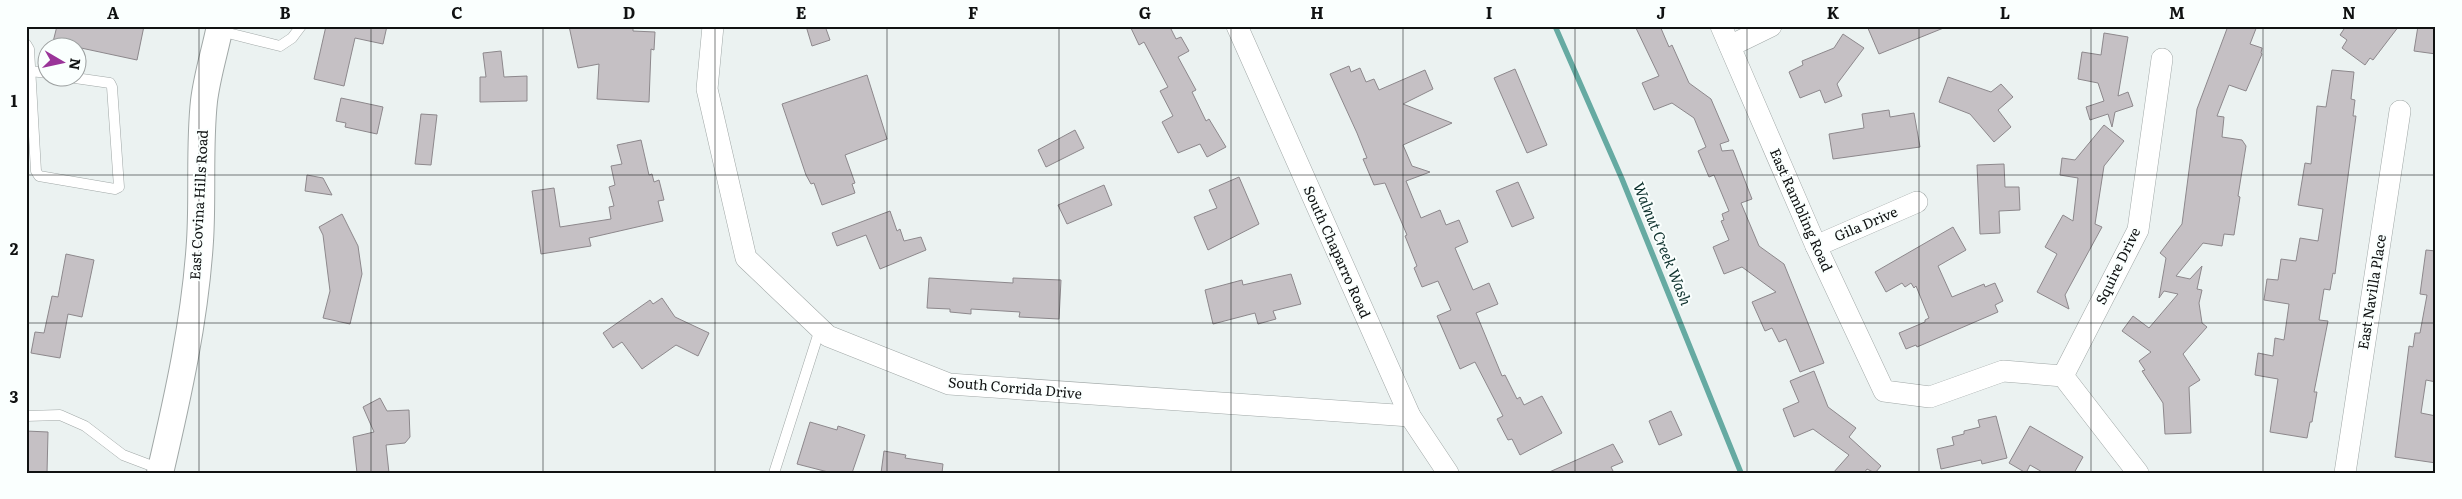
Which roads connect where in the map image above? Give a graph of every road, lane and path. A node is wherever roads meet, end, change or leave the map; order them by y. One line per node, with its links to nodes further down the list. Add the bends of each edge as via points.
1 (301, 26): 6 (lane, via 280,46)
2 (713, 26): 16 (street, South Corrida Drive, via 708,89 746,258)
3 (1237, 26): 19 (street, South Chaparro Road)
4 (1721, 26): 8 (street, East Rambling Road)
5 (1771, 26): 8 (street)
6 (219, 28): 20 (street, East Covina Hills Road, via 204,99 200,240 193,308 185,365)
7 (26, 44): 10 (lane)
8 (1730, 46): 15 (street, East Rambling Road)
9 (2162, 59): 17 (street, Squire Drive, via 2138,230)
10 (30, 71): 11 (lane); 12 (lane, via 36,171 39,176 115,189 119,187 112,87 110,83)
11 (38, 72)
12 (88, 80)
13 (2400, 111): 24 (street, East Navilla Place)
14 (1917, 202): 15 (street, Gila Drive)
15 (1816, 246): 17 (street, East Rambling Road, via 1884,391 1930,397 2003,371)
16 (820, 329): 19 (street, South Corrida Drive, via 828,336 948,384); 21 (lane)
17 (2063, 376): 23 (street)
18 (26, 416): 20 (lane, via 60,415 85,426 123,456)
19 (1410, 416): 22 (street, South Chaparro Road)
20 (160, 471)
21 (774, 473)
22 (1448, 473)
23 (2138, 473)
24 (2345, 473)

